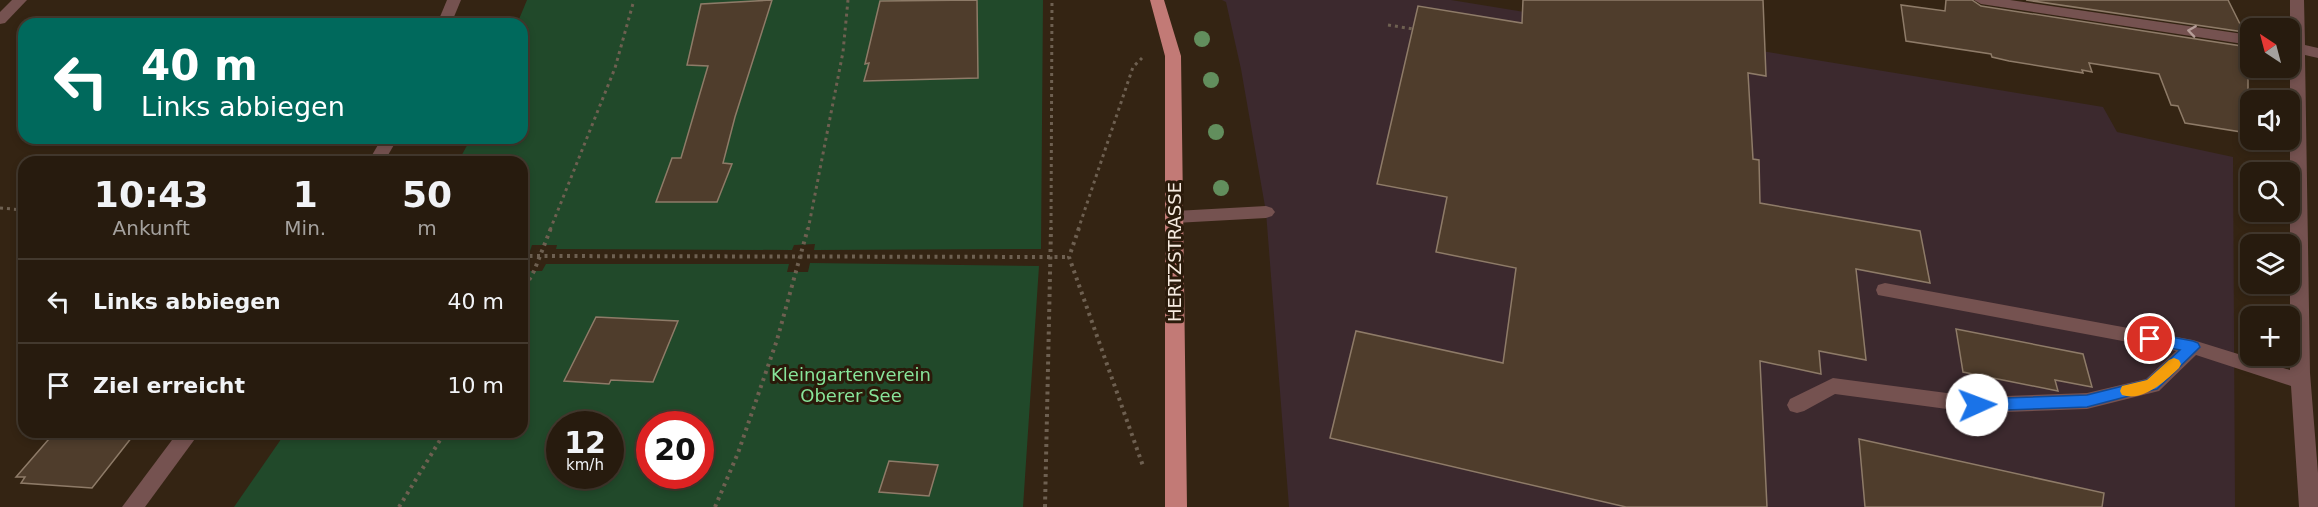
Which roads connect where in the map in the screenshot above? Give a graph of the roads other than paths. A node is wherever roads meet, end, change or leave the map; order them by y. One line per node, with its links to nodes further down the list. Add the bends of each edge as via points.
1 (20, 0): 8 (street)
2 (454, 0): 6 (street)
3 (1157, 0): 14 (main road, HERTZSTRASSE, via 1173,56)
4 (1981, 0): 9 (street, one-way to 4)
5 (2297, 0): 7 (street)
6 (446, 18)
7 (2296, 18)
8 (0, 20)
9 (2240, 39)
10 (2300, 48): 11 (street)
11 (2318, 53)
12 (2295, 78): 17 (street)
13 (1266, 212): 14 (street)
14 (1175, 217): 21 (main road, HERTZSTRASSE)
15 (1885, 290): 16 (street)
16 (2193, 347): 17 (street); 18 (street, via 2152,384 2087,401 1977,405 1833,386)
17 (2306, 378): 22 (street)
18 (1797, 405)
19 (185, 438): 20 (street)
20 (133, 507)
21 (1176, 507)
22 (2310, 507)

